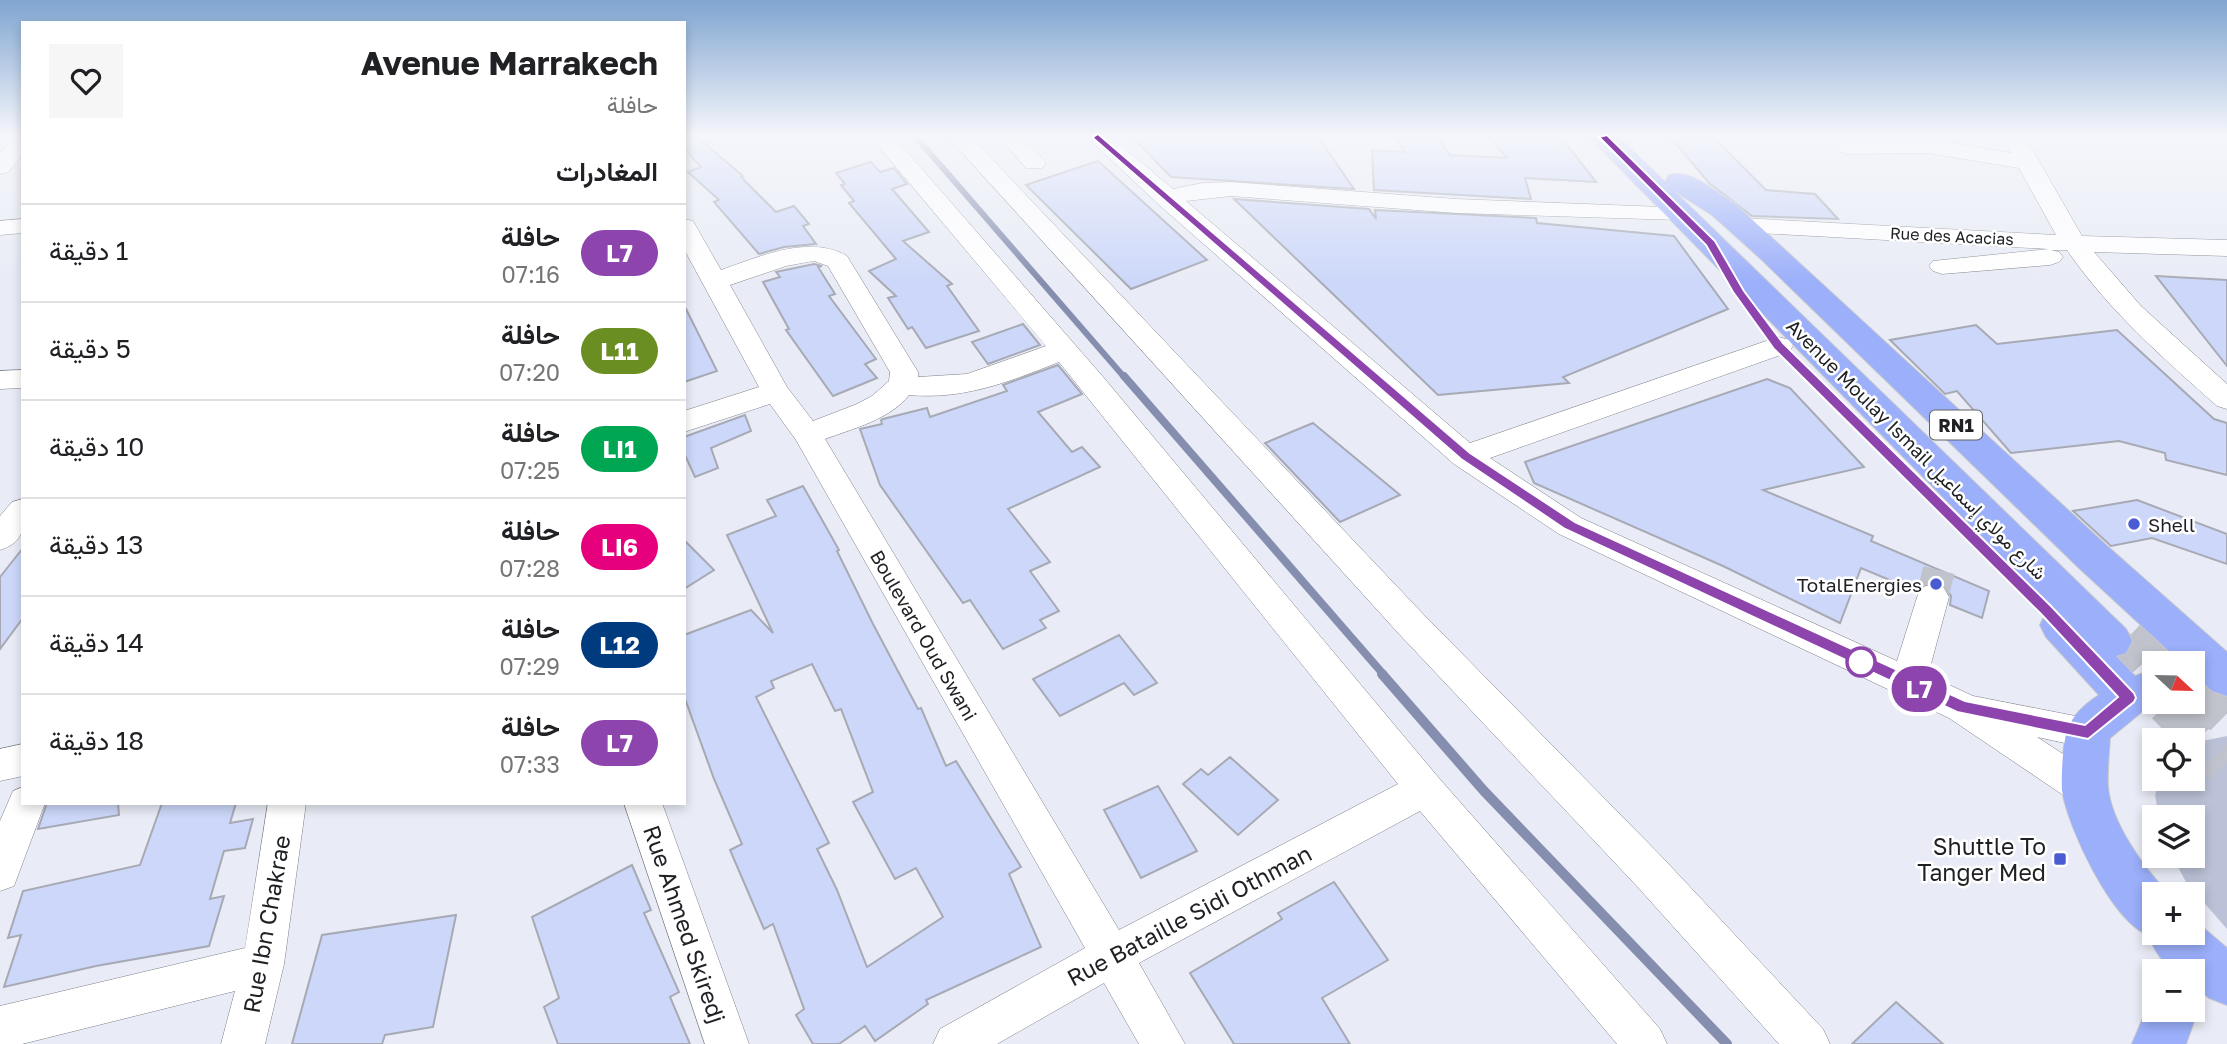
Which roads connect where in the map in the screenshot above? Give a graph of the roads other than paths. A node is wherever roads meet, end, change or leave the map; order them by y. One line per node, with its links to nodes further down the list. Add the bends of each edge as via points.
1 (923, 186): 20 (street)
2 (1005, 186): 58 (street)
3 (1152, 186): 8 (street)
4 (1665, 186): 7 (highway, Avenue Moulay Ismail شارع مولاي إسماعيل / RN1)
5 (1670, 186): 7 (highway, Avenue Moulay Ismail شارع مولاي إسماعيل / RN1)
6 (2041, 186): 13 (street)
7 (1679, 197): 8 (street, via 1469,206 1231,189); 12 (highway, RN1, via 1723,209); 12 (highway, Avenue Moulay Ismail شارع مولاي إسماعيل, via 2124,635)
8 (1166, 198): 28 (street)
9 (21, 226): 10 (street)
10 (0, 228)
11 (686, 230): 18 (street, Boulevard Oud Swani)
12 (1726, 234): 13 (street, Rue des Acacias); 19 (highway, RN1, via 1739,292); 32 (highway, RN1, via 1814,290)
13 (2078, 248): 14 (street, Rue des Acacias); 17 (street); 25 (street, via 2111,290)
14 (2164, 248): 15 (street, Rue des Acacias); 16 (street, Rue des Acacias)
15 (2227, 248)
16 (2227, 265)
17 (1942, 266)
18 (715, 281): 23 (street, via 803,254 834,257 904,372); 24 (street, Boulevard Oud Swani)
19 (1779, 346): 28 (street); 35 (highway, RN1, via 2053,617)
20 (1063, 350): 23 (street, via 959,387); 40 (street)
21 (21, 379): 22 (street)
22 (0, 380)
23 (904, 385): 27 (street, via 885,402)
24 (776, 392): 26 (street); 27 (street, Boulevard Oud Swani)
25 (2227, 399)
26 (686, 421)
27 (807, 434): 48 (street, Boulevard Oud Swani)
28 (1465, 456): 34 (street, via 1570,526)
29 (21, 512): 30 (street)
30 (0, 538)
31 (1932, 597): 34 (street)
32 (2227, 680): 33 (highway, RN1)
33 (2205, 682)
34 (1908, 683): 36 (street)
35 (2141, 692): 37 (highway, RN1)
36 (1962, 707): 37 (street); 41 (street)
37 (2088, 732): 41 (highway)
38 (21, 761): 39 (street)
39 (0, 765)
40 (1425, 789): 48 (street, Rue Bataille Sidi Othman); 57 (street)
41 (2085, 789): 46 (highway, via 2101,839)
42 (25, 805): 45 (street)
43 (287, 805): 49 (street, Rue Ibn Chakrae)
44 (644, 805): 54 (street, Rue Ahmed Skiredj)
45 (0, 873)
46 (2142, 902)
47 (2177, 945): 50 (highway)
48 (1113, 956): 55 (street, Rue Bataille Sidi Othman); 56 (street, Boulevard Oud Swani)
49 (263, 964): 52 (street); 53 (street, Rue Ibn Chakrae)
50 (2227, 980)
51 (2167, 1022): 59 (highway)
52 (0, 1028)
53 (243, 1044)
54 (727, 1044)
55 (955, 1044)
56 (1163, 1044)
57 (1645, 1044)
58 (1808, 1044)
59 (2159, 1044)

